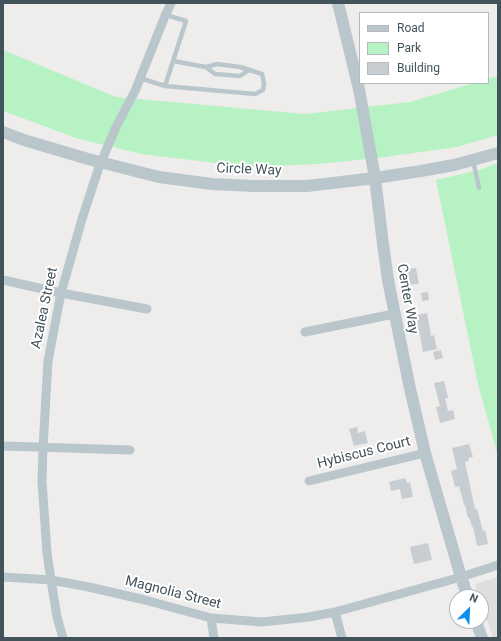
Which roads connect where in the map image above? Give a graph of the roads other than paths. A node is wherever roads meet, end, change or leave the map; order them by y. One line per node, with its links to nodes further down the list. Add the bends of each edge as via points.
1 (171, 3): 3 (street, Azalea Street)
2 (338, 3): 13 (street, Center Way, via 359,89)
3 (166, 15): 4 (lane, via 186,21); 7 (street, Azalea Street)
4 (173, 61): 5 (lane); 8 (lane)
5 (206, 67): 6 (lane, via 216,64); 6 (lane, via 215,74 240,76)
6 (249, 70): 8 (lane, via 262,74 263,90 255,94)
7 (140, 78): 8 (lane); 12 (street, Azalea Street)
8 (165, 86)
9 (3, 132): 12 (street, Circle Way)
10 (498, 153): 11 (street, Circle Way)
11 (474, 160): 13 (street, Circle Way); 14 (lane)
12 (101, 162): 13 (street, Circle Way, via 159,177 212,184 307,186); 16 (street, Azalea Street)
13 (376, 178): 18 (street, Center Way, via 382,244)
14 (479, 188)
15 (3, 280): 16 (street)
16 (61, 293): 17 (street); 21 (street, Azalea Street, via 48,361)
17 (147, 309)
18 (394, 314): 19 (street); 23 (street, Center Way)
19 (304, 332)
20 (3, 446): 21 (street)
21 (43, 448): 22 (street); 28 (street, Azalea Street, via 42,481)
22 (130, 450)
23 (425, 452): 24 (street, Hybiscus Court); 26 (street, Center Way)
24 (309, 481)
25 (498, 565): 26 (street, Magnolia Street)
26 (461, 576): 29 (street, Center Way); 30 (street, Magnolia Street)
27 (3, 577): 28 (street, Magnolia Street)
28 (51, 580): 31 (street, Magnolia Street, via 96,588); 32 (street, Azalea Street)
29 (465, 589)
30 (335, 612): 31 (street, Magnolia Street, via 262,622); 34 (street)
31 (211, 618): 33 (street)
32 (63, 638)
33 (214, 638)
34 (342, 638)

